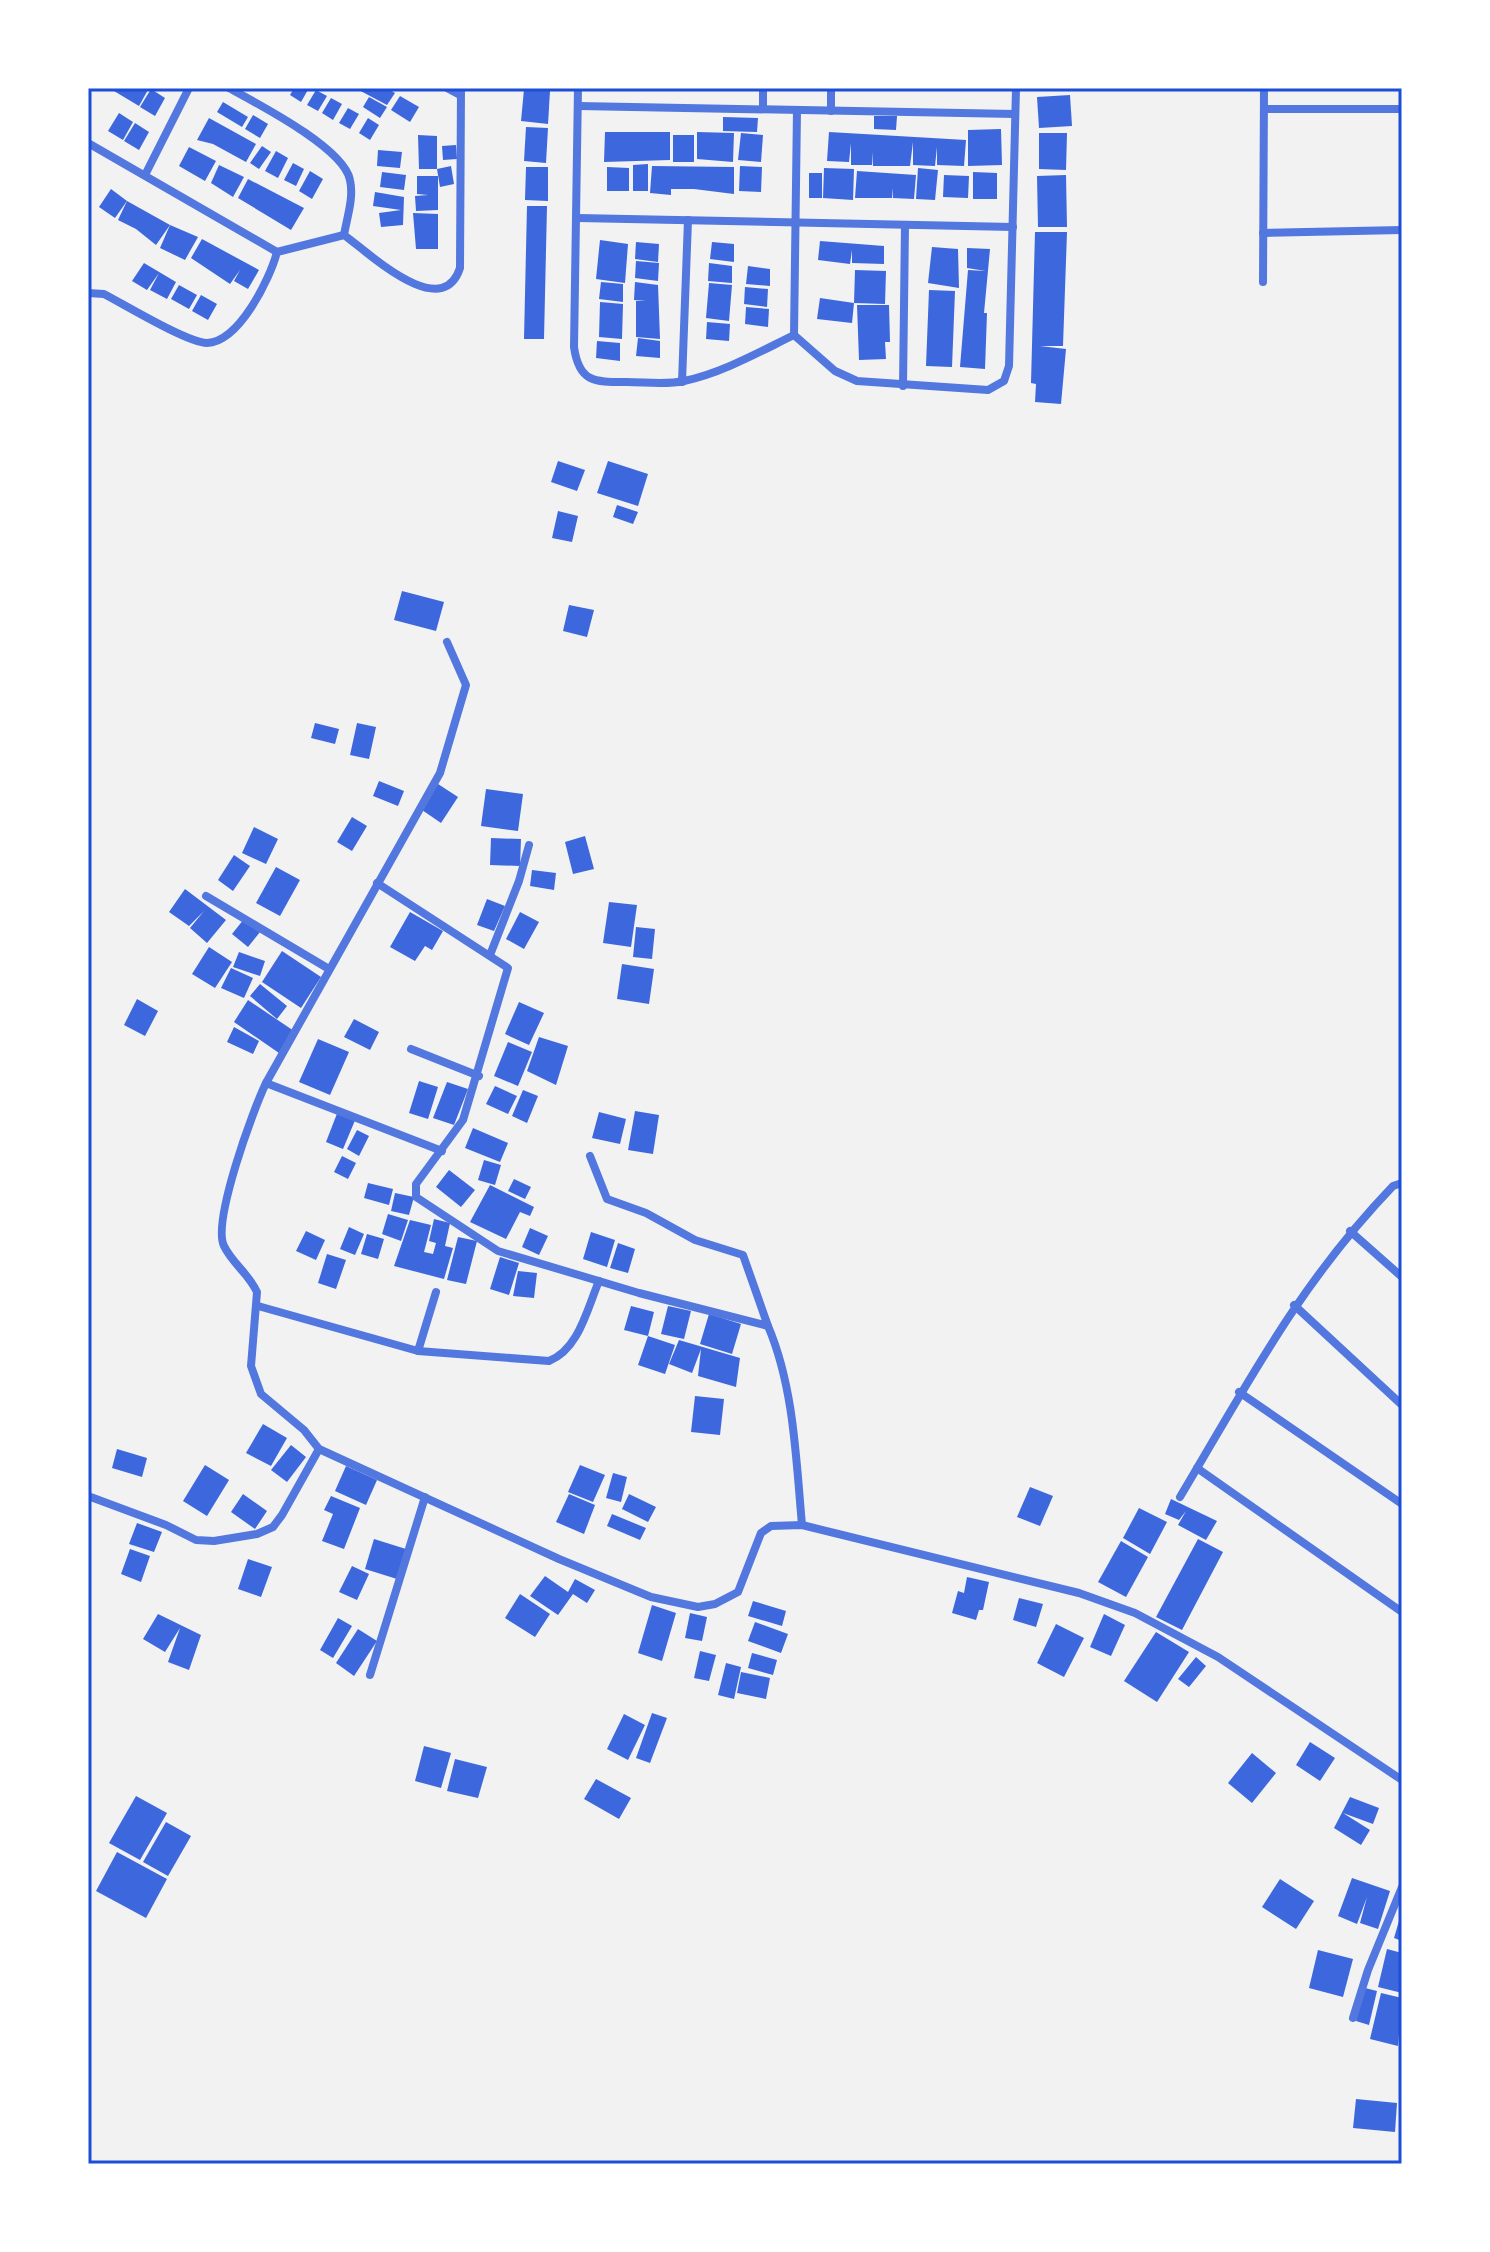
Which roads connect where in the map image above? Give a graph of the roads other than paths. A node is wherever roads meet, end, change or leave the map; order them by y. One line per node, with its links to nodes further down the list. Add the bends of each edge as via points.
1 (189, 88): 18 (street)
2 (447, 88): 9 (street)
3 (578, 88): 10 (street)
4 (763, 88): 11 (street)
5 (831, 88): 15 (street)
6 (1016, 88): 16 (street)
7 (1264, 88): 12 (street)
8 (232, 89): 26 (street, via 344,163 351,195)
9 (460, 92): 26 (street, via 461,241 456,279 447,287 418,287)
10 (578, 106): 11 (street); 19 (street)
11 (763, 109): 14 (street)
12 (1264, 109): 13 (street); 25 (street)
13 (1402, 109)
14 (797, 110): 15 (street); 21 (street)
15 (831, 111): 16 (street)
16 (1015, 114): 23 (street)
17 (88, 143): 18 (street)
18 (145, 175): 27 (street)
19 (578, 218): 20 (street); 31 (street, via 577,367 602,382)
20 (688, 220): 21 (street); 31 (street)
21 (796, 223): 22 (street); 30 (street)
22 (905, 225): 23 (street); 32 (street)
23 (1013, 227): 32 (street, via 1009,366 1004,381 988,390)
24 (1402, 230): 25 (street)
25 (1263, 233): 28 (street)
26 (344, 235): 27 (street)
27 (277, 252): 29 (street, via 255,302 232,331 208,343 104,294)
28 (1263, 282)
29 (88, 293)
30 (794, 335): 31 (street); 32 (street, via 835,371 857,381)
31 (682, 382)
32 (903, 386)
33 (447, 642): 35 (street, via 465,689 437,778)
34 (529, 845): 37 (street)
35 (377, 883): 37 (street); 38 (street)
36 (206, 896): 38 (street)
37 (490, 955): 40 (street, via 508,972)
38 (329, 969): 41 (street)
39 (411, 1049): 40 (street)
40 (479, 1076): 42 (street, via 457,1133)
41 (266, 1083): 42 (street); 50 (street, via 252,1112 220,1234 254,1286)
42 (442, 1151): 47 (street, via 414,1188 419,1200 493,1250)
43 (590, 1156): 51 (street, via 607,1199 695,1240 743,1255)
44 (1402, 1183): 45 (street)
45 (1350, 1231): 46 (street); 49 (street)
46 (1402, 1277)
47 (599, 1281): 51 (street); 52 (street, via 574,1339 560,1357 549,1361)
48 (436, 1292): 52 (street)
49 (1294, 1305): 53 (street); 54 (street)
50 (258, 1306): 52 (street); 55 (street, via 251,1366 261,1394)
51 (768, 1326): 61 (street, via 794,1437)
52 (418, 1351)
53 (1239, 1392): 56 (street); 60 (street)
54 (1402, 1405)
55 (319, 1449): 57 (street, via 282,1515 273,1527 257,1534 196,1540); 58 (street)
56 (1197, 1468): 59 (street); 62 (street)
57 (88, 1496)
58 (425, 1497): 61 (street, via 638,1592 698,1607 738,1592 761,1533 771,1526); 63 (street)
59 (1180, 1497)
60 (1402, 1504)
61 (802, 1525): 64 (street, via 1079,1593 1135,1613 1218,1657)
62 (1402, 1612)
63 (370, 1675)
64 (1402, 1780)
65 (1402, 1887): 66 (street)
66 (1353, 2018)

